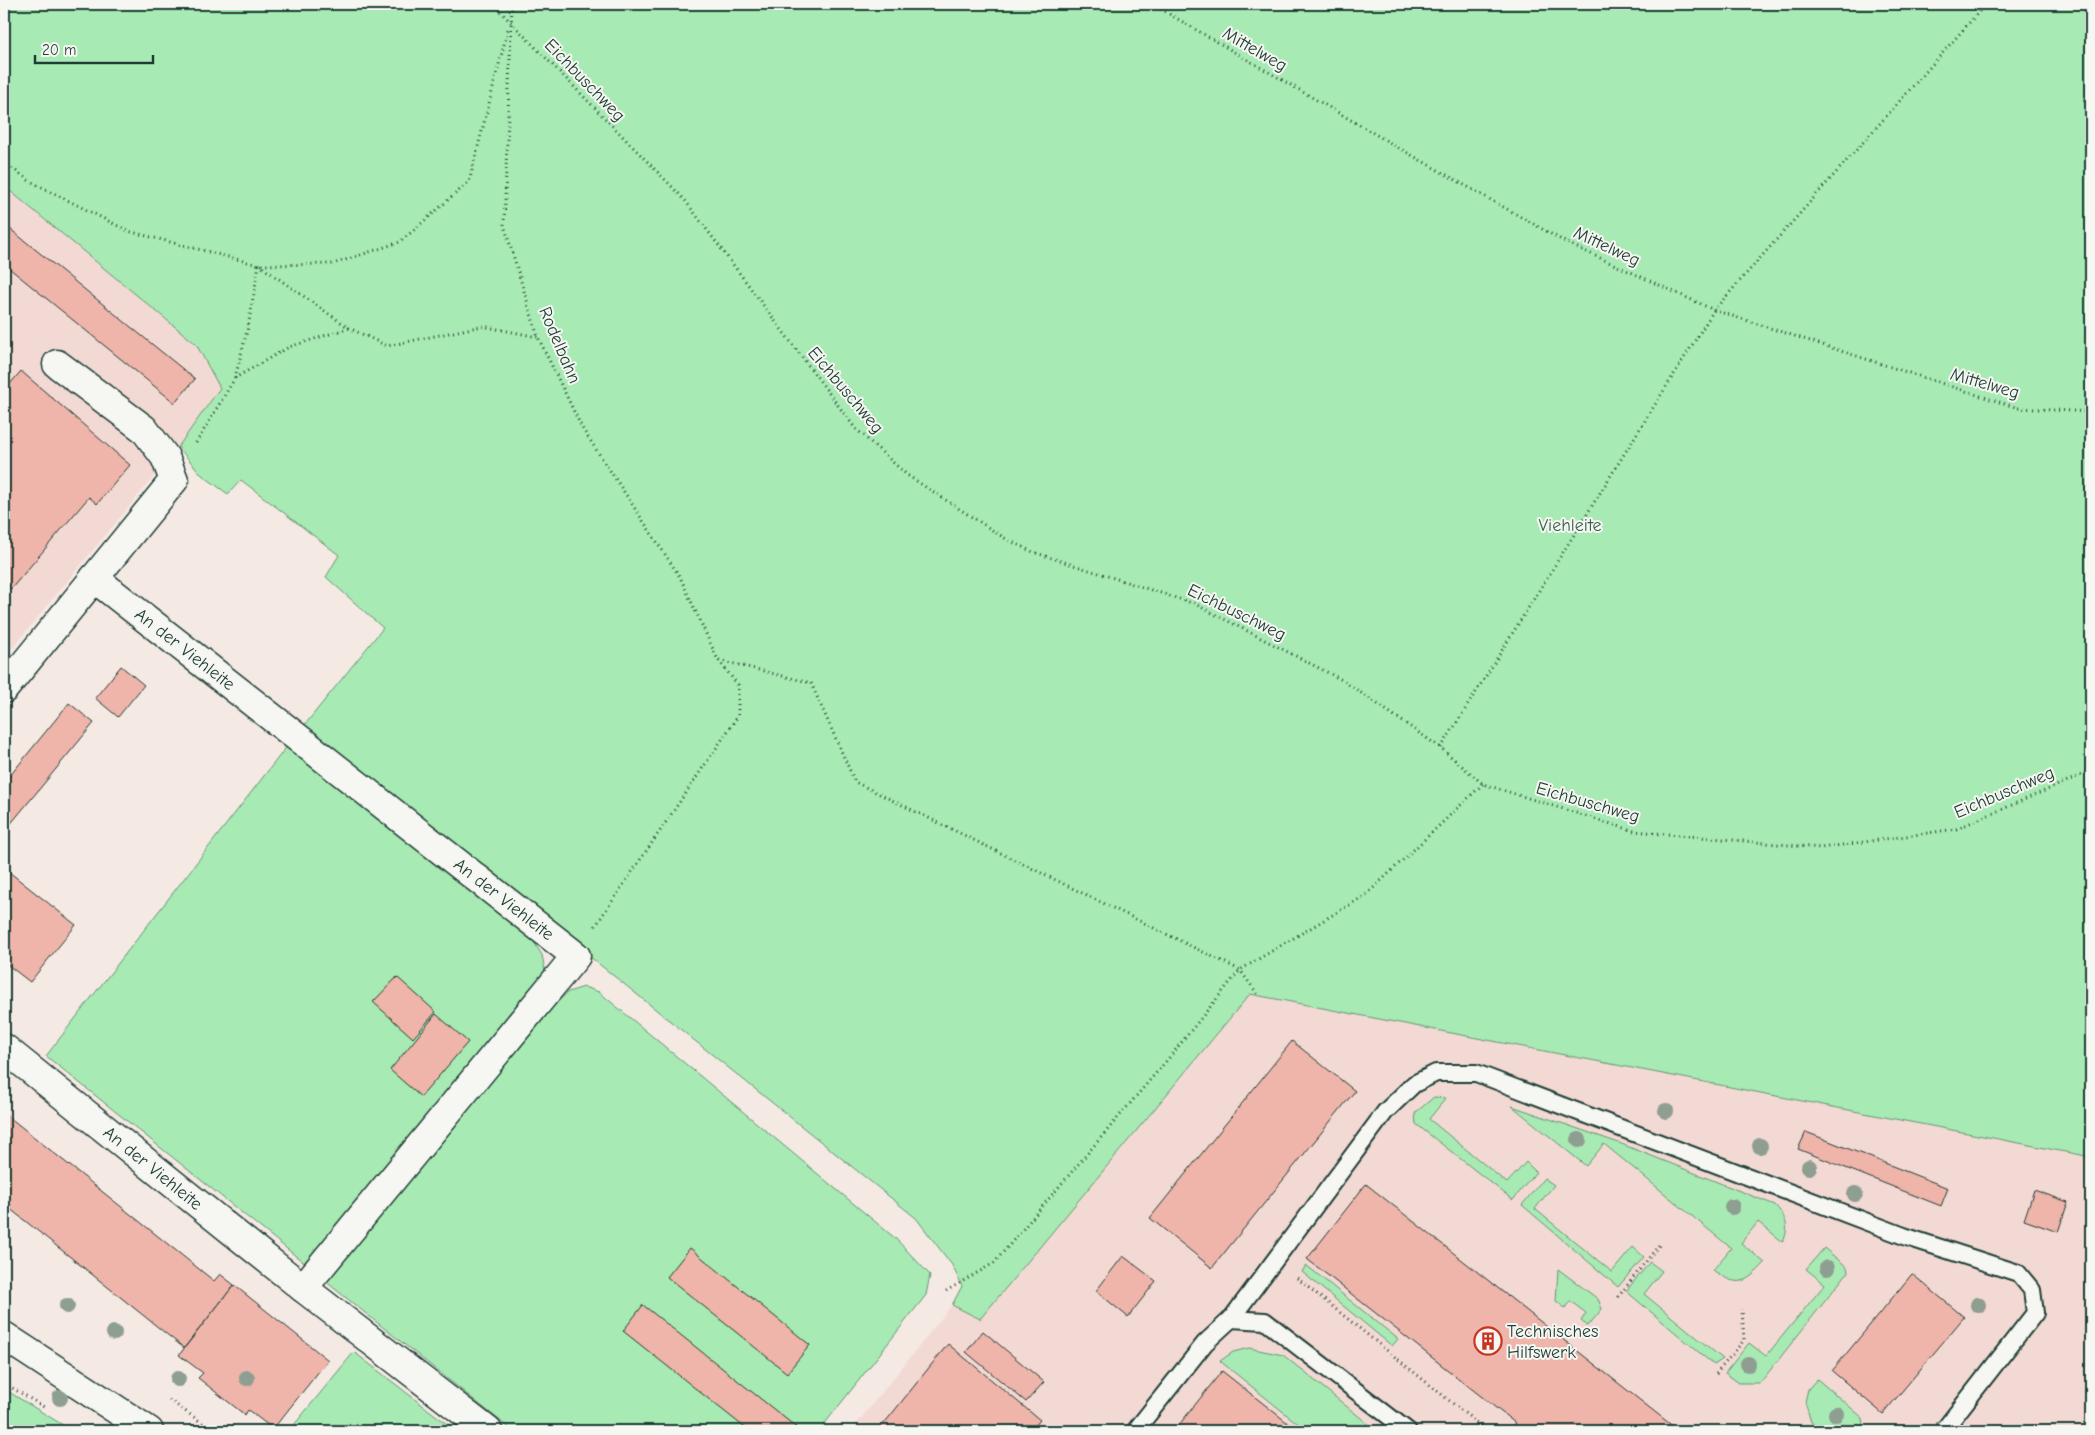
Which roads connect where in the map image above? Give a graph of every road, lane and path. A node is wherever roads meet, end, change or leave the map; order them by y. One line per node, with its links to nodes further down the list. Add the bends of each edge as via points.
1 (493, 4): 5 (path, Eichbuschweg)
2 (512, 4): 5 (path, Rodelbahn)
3 (1152, 4): 8 (path, Mittelweg, via 1567,243)
4 (1986, 4): 8 (path)
5 (510, 22): 7 (path, via 470,182 400,242 332,264); 10 (path, Rodelbahn, via 504,225); 18 (path, Eichbuschweg, via 684,199 855,428 907,475 1006,539 1033,552 1195,604 1344,681)
6 (4, 162): 7 (path, via 28,180 128,230)
7 (259, 265): 9 (path); 12 (path)
8 (1714, 310): 13 (path, Mittelweg, via 2018,408); 18 (path)
9 (349, 328): 10 (path, via 387,346 482,326); 12 (path, via 289,347)
10 (538, 337): 16 (path, Rodelbahn, via 582,428 680,578)
11 (57, 364): 14 (street, via 144,429 165,457)
12 (235, 378): 14 (path)
13 (2091, 412)
14 (174, 480): 15 (street)
15 (94, 578): 17 (street); 21 (street, An der Viehleite)
16 (718, 660): 21 (path, Rodelbahn, via 738,685 738,716); 22 (path, via 811,683 855,782)
17 (4, 690)
18 (1441, 748): 20 (path, Eichbuschweg)
19 (2091, 771): 20 (path, Eichbuschweg, via 1956,829 1821,848 1634,832)
20 (1483, 784): 22 (path, via 1366,895)
21 (576, 956): 27 (street)
22 (1240, 970): 23 (path); 28 (path, via 1168,1060 994,1263)
23 (1259, 996)
24 (4, 1048): 27 (street, An der Viehleite)
25 (1659, 1245): 29 (path)
26 (1275, 1260): 31 (lane); 38 (path); 39 (lane, via 1385,1112 1414,1084 1436,1073 1476,1073 1904,1236 2018,1273 2032,1290 2035,1313)
27 (303, 1288): 35 (street, An der Viehleite)
28 (946, 1291)
29 (1618, 1297)
30 (1742, 1309): 33 (path, via 1744,1340)
31 (1231, 1319): 36 (lane, via 1205,1342); 37 (lane, via 1265,1321)
32 (4, 1336): 34 (street)
33 (1716, 1374)
34 (149, 1431)
35 (488, 1431)
36 (1135, 1431)
37 (1408, 1431)
38 (1487, 1431)
39 (1943, 1431)

